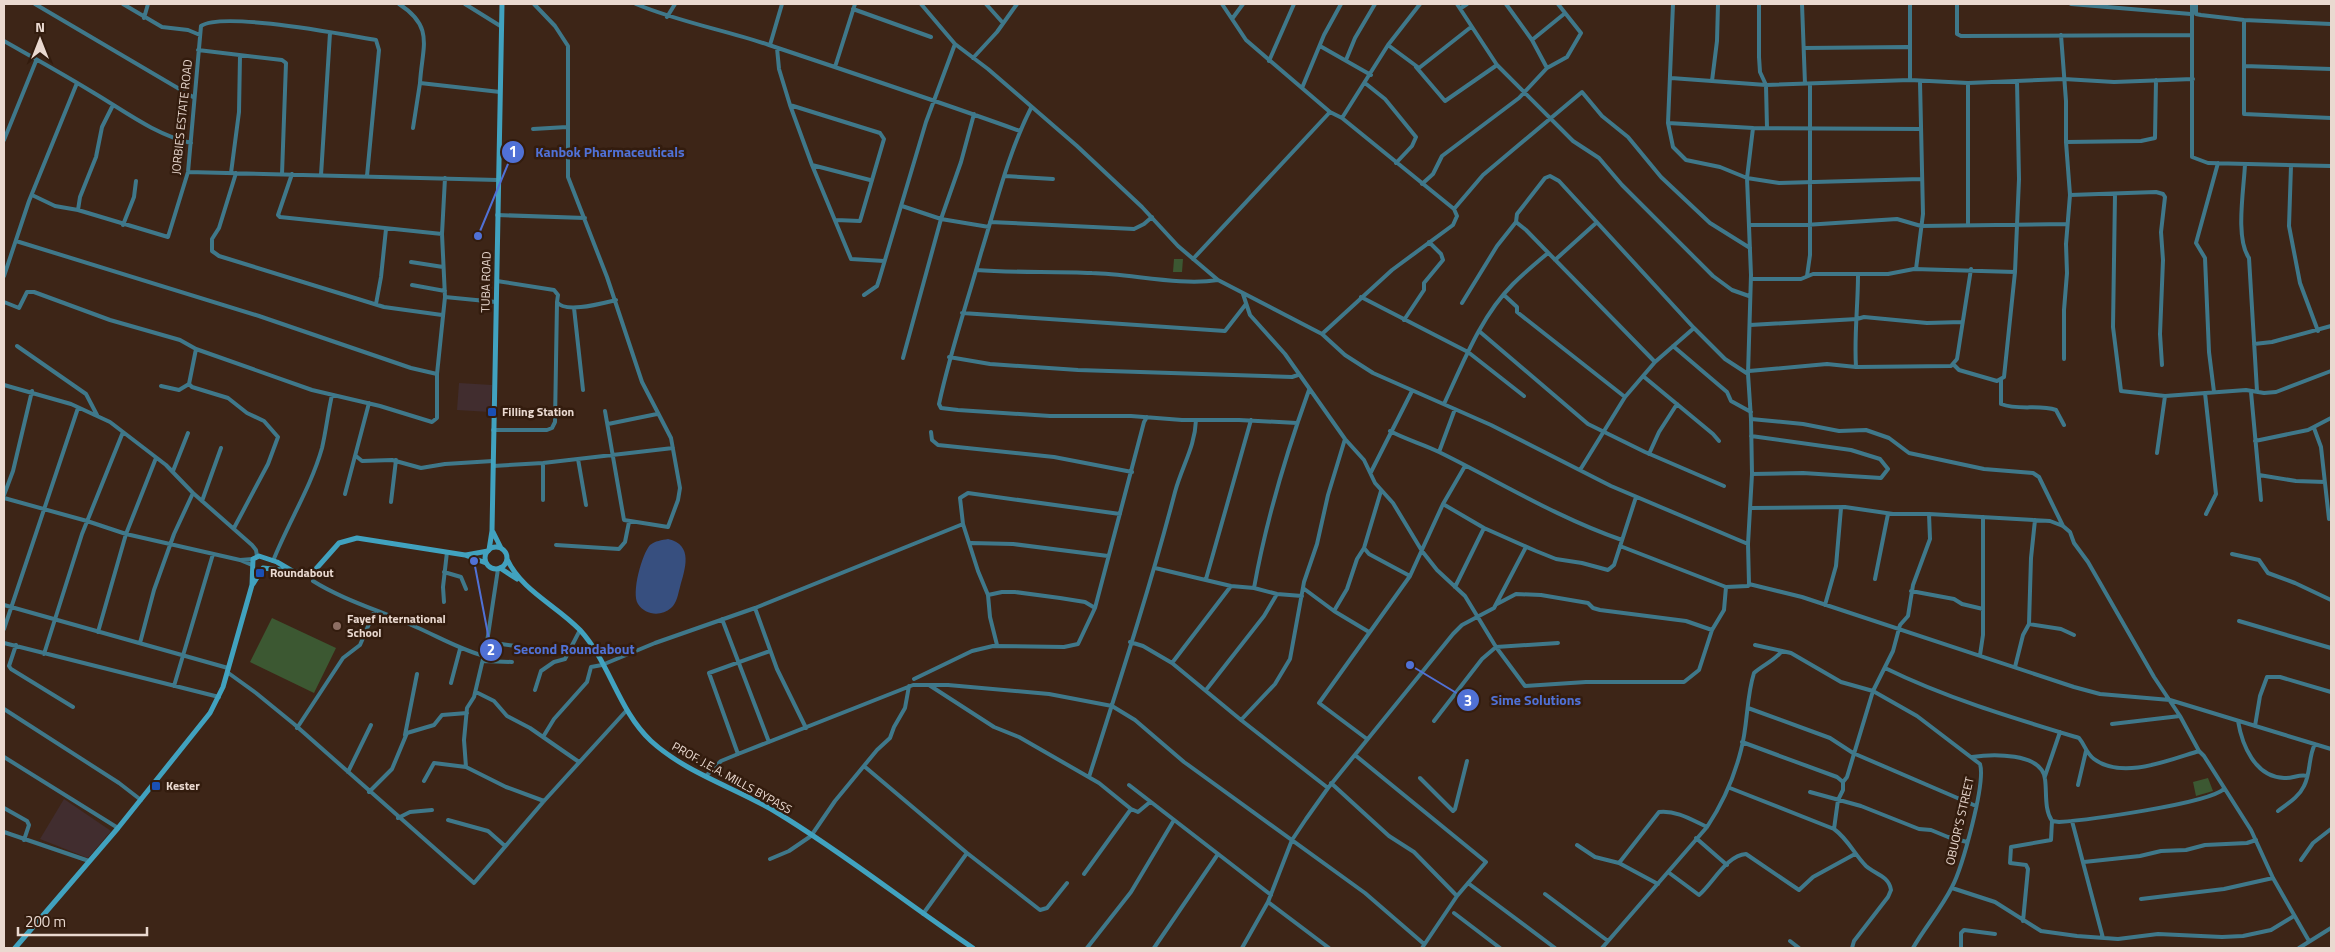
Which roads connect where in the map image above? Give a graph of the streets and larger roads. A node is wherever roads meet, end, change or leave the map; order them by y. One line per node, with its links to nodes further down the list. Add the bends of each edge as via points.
1 (34, 4): 89 (street)
2 (122, 4): 38 (street)
3 (148, 4): 38 (street)
4 (399, 4): 81 (street, via 420,23 425,33)
5 (465, 4): 43 (street)
6 (502, 4): 43 (street, TUBA ROAD)
7 (534, 4): 100 (street, via 568,46)
8 (636, 4): 37 (street)
9 (675, 4): 37 (street)
10 (782, 4): 53 (street)
11 (855, 4): 34 (street)
12 (922, 4): 52 (street)
13 (986, 4): 41 (street)
14 (1017, 4): 41 (street)
15 (1222, 4): 39 (street)
16 (1243, 4): 39 (street)
17 (1294, 4): 64 (street)
18 (1341, 4): 55 (street)
19 (1375, 4): 62 (street)
20 (1420, 4): 54 (street)
21 (1467, 4): 33 (street)
22 (1506, 4): 50 (street)
23 (1558, 4): 35 (street)
24 (1673, 4): 72 (street)
25 (1718, 4): 78 (street)
26 (1759, 4): 85 (street, via 1760,72)
27 (1802, 4): 58 (street)
28 (1910, 4): 56 (street)
29 (1957, 4): 47 (street, via 1957,34 1961,36)
30 (2071, 4): 36 (street)
31 (2192, 4): 36 (street)
32 (2196, 4): 40 (street, via 2196,14)
33 (1459, 6): 44 (street)
34 (853, 9): 49 (street); 67 (street)
35 (1564, 14): 50 (street); 69 (street, via 1581,33 1566,57)
36 (2191, 14): 48 (street)
37 (667, 17): 53 (street)
38 (144, 18): 46 (street, via 162,27)
39 (1232, 19): 64 (street, via 1246,40)
40 (2244, 20): 42 (street); 66 (street)
41 (1003, 23): 61 (street)
42 (2331, 24)
43 (502, 27): 88 (street, TUBA ROAD)
44 (1471, 27): 65 (street); 68 (street, via 1419,68)
45 (330, 33): 46 (street, JORBIES ESTATE ROAD, via 229,22 201,26); 122 (street); 123 (street, via 376,40 378,44)
46 (200, 35): 59 (street, JORBIES ESTATE ROAD)
47 (2061, 35): 48 (street); 73 (street)
48 (2190, 35): 74 (street)
49 (932, 38)
50 (1532, 40): 69 (street)
51 (4, 41): 63 (street)
52 (955, 44): 61 (street); 90 (street)
53 (770, 45): 57 (street)
54 (1388, 45): 68 (street); 71 (street)
55 (1320, 46): 62 (street); 86 (street)
56 (1908, 47): 58 (street); 75 (street)
57 (778, 48): 67 (street); 92 (street, via 779,69)
58 (1804, 48): 84 (street)
59 (198, 50): 60 (street); 89 (street, JORBIES ESTATE ROAD)
60 (240, 56): 118 (street, via 240,112); 120 (street, via 286,62)
61 (973, 58): 93 (street)
62 (1346, 60): 71 (street)
63 (36, 61): 80 (street); 108 (street)
64 (1269, 61): 86 (street)
65 (1497, 65): 68 (street, via 1445,101); 87 (street)
66 (2244, 66): 70 (street); 98 (street, via 2244,114)
67 (835, 67): 90 (street)
68 (1416, 67)
69 (1547, 68): 87 (street)
70 (2331, 69)
71 (1371, 75): 82 (street)
72 (1671, 78): 78 (street); 99 (street)
73 (2064, 79): 76 (street); 77 (street); 109 (street)
74 (2193, 79): 77 (street); 112 (street, via 2192,157 2202,162)
75 (1910, 80): 79 (street); 84 (street)
76 (2016, 80): 83 (street); 154 (street, via 2019,178)
77 (2156, 80): 109 (street, via 2155,138)
78 (1712, 81): 85 (street)
79 (1920, 82): 83 (street); 106 (street)
80 (77, 83): 91 (street); 135 (street)
81 (420, 83): 88 (street); 101 (street)
82 (1365, 83): 97 (street); 111 (street, via 1385,99 1416,138)
83 (1968, 83): 152 (street)
84 (1807, 84): 85 (street); 105 (street)
85 (1766, 85): 104 (street)
86 (1302, 88): 94 (street)
87 (1525, 91): 96 (street); 133 (street, via 1442,156 1433,174)
88 (500, 92): 129 (street, TUBA ROAD)
89 (193, 97): 110 (street, JORBIES ESTATE ROAD)
90 (933, 102): 95 (street); 137 (street)
91 (113, 105): 110 (street, via 147,126); 139 (street, via 102,127 96,157)
92 (790, 105): 114 (street); 130 (street, via 880,134 884,139)
93 (1031, 108): 107 (street); 141 (street)
94 (1330, 112): 97 (street); 161 (street)
95 (974, 114): 107 (street); 143 (street)
96 (1550, 117): 138 (street, via 1483,175); 159 (street, via 1582,92 1710,223); 181 (street, via 1573,141 1599,158 1713,276 1732,290)
97 (1342, 118): 111 (street)
98 (2331, 118)
99 (1668, 123): 103 (street); 127 (street, via 1673,147 1686,160 1720,166)
100 (567, 127): 102 (street); 142 (street, via 568,177)
101 (413, 128)
102 (534, 128)
103 (1753, 128): 104 (street); 127 (street)
104 (1766, 128): 105 (street)
105 (1809, 128): 106 (street); 132 (street)
106 (1921, 130): 128 (street)
107 (1020, 131): 124 (street)
108 (4, 140)
109 (2066, 142): 136 (street)
110 (191, 143): 117 (street, JORBIES ESTATE ROAD)
111 (1396, 163): 133 (street)
112 (2218, 163): 113 (street); 229 (street, via 2196,243 2205,258)
113 (2245, 164): 115 (street); 203 (street, via 2241,237 2250,258)
114 (812, 165): 130 (street); 144 (street)
115 (2291, 166): 116 (street); 200 (street, via 2289,226 2300,283)
116 (2331, 166)
117 (188, 172): 118 (street); 150 (street, JORBIES ESTATE ROAD, via 168,237)
118 (231, 173): 119 (street)
119 (236, 173): 120 (street); 188 (street, via 219,228 210,245 212,251 277,275)
120 (282, 174): 121 (street)
121 (292, 174): 122 (street); 155 (street, via 278,215 280,218)
122 (320, 175): 123 (street)
123 (367, 176): 125 (street)
124 (1006, 176): 126 (street); 151 (street)
125 (445, 178): 129 (street); 156 (street)
126 (1053, 178)
127 (1747, 178): 132 (street); 147 (street)
128 (1921, 179): 132 (street); 153 (street)
129 (498, 180): 140 (street, TUBA ROAD)
130 (870, 180): 144 (street, via 860,221)
131 (136, 181): 150 (street)
132 (1810, 182): 148 (street)
133 (1422, 184): 138 (street)
134 (2115, 194): 136 (street); 213 (street, via 2156,192 2165,197 2161,232); 234 (street, via 2113,327 2120,389)
135 (32, 195): 139 (street, via 55,206); 157 (street)
136 (2070, 195): 149 (street)
137 (902, 206): 143 (street); 163 (street)
138 (1454, 208): 158 (street, via 1457,216 1454,225)
139 (78, 210): 150 (street)
140 (497, 215): 142 (street); 175 (street, TUBA ROAD)
141 (1152, 217): 151 (street, via 1134,229); 161 (street)
142 (585, 218): 184 (street)
143 (942, 219): 151 (street); 209 (street)
144 (836, 220): 163 (street, via 851,259)
145 (1516, 222): 146 (street, via 1517,214 1550,176 1560,181); 160 (street); 190 (street, via 1497,246)
146 (1596, 223): 162 (street); 199 (street)
147 (1749, 224): 148 (street); 159 (street)
148 (1810, 224): 153 (street, via 1897,219); 172 (street)
149 (2067, 224): 154 (street); 210 (street)
150 (123, 225)
151 (990, 225): 166 (street)
152 (1968, 225): 153 (street); 154 (street)
153 (1921, 226): 167 (street)
154 (2016, 226): 169 (street)
155 (386, 229): 156 (street); 188 (street)
156 (442, 234): 165 (street)
157 (16, 241): 171 (street); 217 (street)
158 (1429, 242): 183 (street); 195 (street, via 1443,260 1424,283 1424,290)
159 (1750, 248): 173 (street)
160 (1548, 253): 162 (street); 180 (street)
161 (1193, 259): 174 (street)
162 (1555, 260): 211 (street)
163 (884, 261): 179 (street, via 877,286)
164 (411, 262): 165 (street)
165 (443, 267): 177 (street)
166 (976, 270): 174 (street, via 1091,272 1193,282); 192 (street)
167 (1916, 270): 168 (street); 170 (street)
168 (1971, 270): 169 (street); 196 (street)
169 (2015, 272): 220 (street, via 2004,377)
170 (1858, 275): 172 (street); 194 (street)
171 (4, 276)
172 (1807, 276): 173 (street)
173 (1751, 279): 181 (street)
174 (1218, 280): 178 (street)
175 (497, 281): 186 (street, TUBA ROAD); 187 (street, via 554,290 558,295)
176 (412, 285): 177 (street)
177 (445, 291): 182 (street)
178 (1243, 294): 189 (street); 202 (street)
179 (864, 295)
180 (1504, 295): 201 (street); 235 (street, via 1517,307 1517,312)
181 (1749, 296): 197 (street)
182 (445, 297): 186 (street); 193 (street)
183 (1361, 297): 195 (street); 202 (street)
184 (616, 300): 191 (street); 243 (street, via 642,382)
185 (4, 302): 206 (street, via 19,308 27,292 34,292 110,320 180,340)
186 (496, 302): 254 (street, TUBA ROAD)
187 (557, 302): 191 (street, via 560,306); 254 (street, via 555,422 552,428)
188 (376, 304): 193 (street)
189 (1246, 304): 192 (street, via 1225,331); 218 (street, via 1250,315 1285,354)
190 (1462, 304)
191 (574, 308): 224 (street)
192 (962, 313): 208 (street)
193 (442, 315): 217 (street)
194 (1857, 319): 196 (street, via 1864,316 1927,323); 197 (street); 214 (street, via 1854,340)
195 (1404, 320): 207 (street)
196 (1962, 322): 212 (street, via 1957,358)
197 (1750, 325): 216 (street)
198 (2331, 326): 200 (street)
199 (1694, 328): 205 (street); 216 (street, via 1725,359)
200 (2318, 331): 203 (street)
201 (1479, 332): 207 (street); 258 (street, via 1588,424)
202 (1322, 334): 227 (street, via 1360,366)
203 (2254, 344): 228 (street)
204 (17, 346): 244 (street, via 86,394)
205 (1673, 346): 211 (street); 242 (street, via 1727,392 1731,401)
206 (196, 350): 221 (street); 232 (street)
207 (1468, 352): 233 (street); 237 (street)
208 (949, 357): 218 (street, via 990,364 1078,370); 245 (street, via 939,404 941,408 1050,416)
209 (903, 358)
210 (2064, 359)
211 (1655, 362): 219 (street)
212 (1953, 364): 214 (street, via 1947,367); 220 (street, via 1959,370)
213 (2162, 365)
214 (1856, 367): 216 (street, via 1822,364)
215 (2331, 371): 228 (street, via 2276,392)
216 (1748, 373): 242 (street)
217 (437, 374): 236 (street, via 438,412 435,421)
218 (1298, 375): 225 (street)
219 (1643, 376): 235 (street); 238 (street)
220 (2001, 380): 252 (street, via 2001,404 2048,407 2056,410)
221 (189, 384): 223 (street, via 179,390); 310 (street, via 198,390 228,398 264,421 278,437 268,464)
222 (4, 385): 226 (street)
223 (161, 386)
224 (583, 390)
225 (1309, 390): 250 (street); 261 (street)
226 (32, 391): 239 (street); 288 (street)
227 (1412, 391): 237 (street); 255 (street)
228 (2257, 391): 230 (street)
229 (2214, 392): 230 (street); 231 (street)
230 (2251, 392): 262 (street)
231 (2205, 394): 234 (street); 302 (street, via 2216,494)
232 (332, 395): 236 (street); 332 (street, via 322,448)
233 (1524, 396)
234 (2165, 396): 267 (street)
235 (1625, 397): 258 (street)
236 (369, 404): 270 (street)
237 (1444, 404): 240 (street)
238 (1677, 404): 263 (street); 268 (street)
239 (78, 408): 244 (street); 298 (street)
240 (1455, 409): 266 (street); 277 (street)
241 (605, 411): 251 (street)
242 (1751, 412): 247 (street)
243 (657, 414): 251 (street); 265 (street)
244 (97, 415): 256 (street)
245 (1147, 417): 248 (street); 279 (street)
246 (2331, 418): 253 (street)
247 (1751, 419): 260 (street); 309 (street, via 1839,431 1866,430 1889,438 1909,454 2033,474 2039,477)
248 (1196, 420): 249 (street); 336 (street, via 1192,448 1180,471)
249 (1251, 420): 250 (street); 341 (street)
250 (1297, 423): 350 (street, via 1261,548)
251 (608, 424): 269 (street)
252 (2064, 424)
253 (2314, 428): 262 (street); 283 (street, via 2321,447)
254 (493, 430): 275 (street, TUBA ROAD)
255 (1390, 431): 266 (street); 280 (street)
256 (123, 432): 271 (street); 306 (street)
257 (931, 432): 279 (street, via 932,440 938,445 1054,457)
258 (1602, 432): 268 (street); 277 (street)
259 (188, 433): 278 (street)
260 (1751, 436): 281 (street); 281 (street, via 1851,450 1880,459 1888,469 1881,478 1803,473)
261 (1345, 439): 280 (street); 351 (street)
262 (2255, 440): 282 (street)
263 (1718, 441)
264 (221, 448): 290 (street)
265 (673, 448): 269 (street); 307 (street, via 680,488 671,524 668,527)
266 (1439, 452): 276 (street)
267 (2157, 453)
268 (1649, 454): 284 (street)
269 (612, 455): 272 (street); 307 (street, via 624,520)
270 (356, 456): 273 (street, via 362,461); 287 (street)
271 (156, 458): 278 (street); 313 (street)
272 (578, 459): 274 (street); 295 (street)
273 (396, 460): 275 (street, via 421,468 445,464); 293 (street)
274 (542, 463): 275 (street); 291 (street)
275 (493, 464): 312 (street, TUBA ROAD)
276 (1465, 466): 294 (street); 314 (street, via 1583,526)
277 (1580, 470): 289 (street)
278 (172, 472): 286 (street)
279 (1132, 472): 299 (street)
280 (1371, 472): 285 (street)
281 (1752, 474): 296 (street)
282 (2259, 475): 283 (street); 292 (street)
283 (2325, 482): 304 (street)
284 (1724, 486)
285 (1381, 491): 322 (street); 324 (street)
286 (193, 493): 290 (street); 317 (street)
287 (345, 494)
288 (4, 496): 298 (street)
289 (1636, 497): 314 (street); 316 (street)
290 (202, 500): 310 (street)
291 (543, 500)
292 (2261, 500)
293 (391, 502)
294 (1443, 504): 311 (street); 324 (street)
295 (586, 506)
296 (1751, 508): 297 (street); 316 (street)
297 (1841, 508): 300 (street); 361 (street, via 1836,566)
298 (45, 509): 306 (street); 362 (street)
299 (1120, 514): 308 (street, via 968,493 960,498); 329 (street)
300 (1888, 514): 301 (street); 342 (street)
301 (1929, 514): 303 (street); 353 (street, via 1930,539)
302 (2206, 514)
303 (1983, 517): 305 (street); 365 (street)
304 (2328, 519)
305 (2035, 520): 309 (street); 372 (street)
306 (87, 521): 313 (street); 370 (street)
307 (629, 522): 318 (street, via 625,542 619,548)
308 (963, 524): 315 (street); 363 (street)
309 (2063, 526): 417 (street, via 2070,532 2123,626)
310 (234, 528): 333 (street, via 254,547)
311 (1484, 528): 320 (street); 348 (street)
312 (492, 531): 321 (street); 323 (street, TUBA ROAD)
313 (126, 534): 317 (street); 377 (street)
314 (1622, 540): 319 (street)
315 (971, 543): 329 (street, via 1013,544); 355 (street)
316 (1748, 544): 345 (street)
317 (170, 545): 326 (street); 383 (street)
318 (556, 545)
319 (1620, 546): 320 (street, via 1614,565 1608,570 1556,559); 349 (street)
320 (1526, 547): 359 (street)
321 (501, 548): 323 (street); 331 (street)
322 (1364, 548): 340 (street, via 1369,554); 367 (street)
323 (489, 550): 328 (street); 334 (street)
324 (1422, 551): 340 (street); 348 (street)
325 (447, 552): 328 (street); 338 (street, via 357,538 338,543 315,570); 339 (street)
326 (214, 554): 333 (street); 395 (street)
327 (2232, 554): 357 (street, via 2259,560 2268,573)
328 (465, 555): 334 (street)
329 (1108, 556): 364 (street)
330 (264, 559): 332 (street); 333 (street); 335 (street)
331 (507, 559): 337 (street); 344 (street, PROF. J.E.A. MILLS BYPASS)
332 (273, 561): 338 (street)
333 (254, 562): 335 (street); 346 (street)
334 (486, 563): 337 (street, via 493,569)
335 (262, 568): 338 (street); 346 (street)
336 (1155, 568): 341 (street); 382 (street)
337 (499, 569): 344 (street); 381 (street)
338 (294, 572)
339 (444, 572): 352 (street, via 461,577); 358 (street)
340 (1410, 576): 378 (street)
341 (1206, 579): 347 (street)
342 (1874, 579)
343 (313, 581): 366 (street)
344 (521, 581): 375 (street, PROF. J.E.A. MILLS BYPASS)
345 (1749, 584): 349 (street); 361 (street)
346 (252, 585): 404 (street)
347 (1231, 586): 350 (street); 400 (street)
348 (1455, 587): 368 (street, via 1465,596)
349 (1726, 587): 376 (street, via 1724,610)
350 (1254, 588): 354 (street)
351 (1302, 588): 356 (street); 367 (street)
352 (466, 589)
353 (1911, 591): 365 (street, via 1954,599); 374 (street, via 1908,616)
354 (1277, 594): 356 (street); 412 (street, via 1264,616)
355 (988, 595): 364 (street, via 1015,592 1085,602); 385 (street)
356 (1302, 596): 425 (street, via 1290,659 1275,684)
357 (2331, 600)
358 (444, 602)
359 (1497, 604): 368 (street); 376 (street, via 1516,594 1541,595 1588,604 1600,610 1686,622)
360 (4, 605): 362 (street)
361 (1826, 605): 374 (street)
362 (10, 607): 370 (street); 373 (street)
363 (755, 608): 369 (street); 392 (street)
364 (1095, 608): 385 (street, via 1078,644 1056,647)
365 (1983, 609): 396 (street)
366 (375, 610): 391 (street); 431 (street, via 360,645 343,658)
367 (1334, 611): 378 (street)
368 (1478, 618): 389 (street); 436 (street, via 1462,625 1453,634)
369 (722, 619): 398 (street); 401 (street)
370 (54, 620): 377 (street); 394 (street)
371 (2239, 621): 390 (street)
372 (2029, 624): 379 (street, via 2061,629); 402 (street)
373 (4, 629)
374 (1900, 629): 396 (street); 403 (street)
375 (580, 630): 401 (street, PROF. J.E.A. MILLS BYPASS); 411 (street, via 565,658 541,671)
376 (1712, 630): 389 (street, via 1700,670 1684,682 1525,686)
377 (98, 632): 383 (street)
378 (1370, 632): 436 (street, via 1319,704)
379 (2074, 635)
380 (4, 642): 387 (street)
381 (487, 642): 388 (street); 397 (street)
382 (1130, 642): 400 (street); 418 (street)
383 (140, 643): 395 (street)
384 (1558, 643): 389 (street)
385 (997, 645): 406 (street, via 972,651)
386 (1755, 645): 393 (street)
387 (16, 646): 394 (street); 420 (street, via 9,666 11,669)
388 (516, 646)
389 (1496, 647): 426 (street, via 1482,659)
390 (2331, 648)
391 (460, 649): 397 (street); 407 (street)
392 (770, 651): 398 (street); 432 (street)
393 (1782, 651): 413 (street, via 1804,659 1841,682); 421 (street, via 1754,673)
394 (44, 654): 409 (street)
395 (183, 654): 404 (street); 409 (street)
396 (1980, 655): 402 (street)
397 (483, 659): 399 (street); 414 (street)
398 (739, 661): 437 (street); 444 (street, via 711,671 708,677)
399 (512, 662)
400 (1172, 663): 412 (street)
401 (602, 665): 422 (street, PROF. J.E.A. MILLS BYPASS); 435 (street, via 591,668 587,682 554,719)
402 (2015, 667): 417 (street, via 2100,694)
403 (1885, 668): 413 (street); 433 (street, via 1919,684 2034,726)
404 (228, 670): 416 (street); 431 (street)
405 (417, 674): 434 (street)
406 (914, 679)
407 (451, 683)
408 (929, 685): 410 (street); 418 (street, via 1049,694); 456 (street, via 994,727 1019,737)
409 (174, 686): 416 (street)
410 (908, 686): 432 (street); 450 (street, via 905,708 890,738)
411 (536, 690)
412 (1206, 690): 425 (street)
413 (1873, 691): 443 (street); 446 (street, via 1917,716)
414 (476, 692): 423 (street, via 468,704); 435 (street, via 498,704 507,716)
415 (2331, 692): 430 (street, via 2280,677 2267,677 2260,696)
416 (219, 697): 468 (street, via 204,722)
417 (2170, 700): 424 (street); 427 (street)
418 (1112, 706): 456 (street); 490 (street, via 1136,720 1184,762)
419 (4, 708): 468 (street)
420 (73, 708)
421 (1748, 708): 438 (street); 443 (street, via 1830,738)
422 (626, 710): 449 (street); 453 (street, PROF. J.E.A. MILLS BYPASS, via 650,741)
423 (467, 713): 434 (street, via 442,715 434,725); 451 (street)
424 (2180, 716): 428 (street); 441 (street)
425 (1241, 720): 463 (street)
426 (1434, 721)
427 (2238, 721): 430 (street); 455 (street, via 2241,737 2263,771 2282,778)
428 (2112, 724)
429 (371, 725): 452 (street)
430 (2256, 726): 439 (street)
431 (297, 728): 452 (street)
432 (806, 728): 437 (street)
433 (2060, 732): 442 (street, via 2078,738); 454 (street)
434 (405, 735): 466 (street, via 392,769)
435 (543, 737): 449 (street)
436 (1367, 739): 445 (street)
437 (769, 742): 444 (street)
438 (1742, 742): 459 (street); 464 (street)
439 (2316, 744): 440 (street); 455 (street, via 2311,752)
440 (2331, 749)
441 (2199, 751): 442 (street, via 2125,768 2103,765); 465 (street)
442 (2086, 752): 462 (street)
443 (1853, 753): 459 (street); 472 (street)
444 (738, 754): 453 (street, via 721,761)
445 (1355, 755): 460 (street); 508 (street, via 1486,862)
446 (1972, 757): 454 (street, via 1990,754 2020,758 2038,766); 472 (street, OBUOR’S STREET, via 1981,769)
447 (4, 758): 483 (street)
448 (1467, 761): 457 (street, via 1453,811)
449 (579, 762): 470 (street)
450 (864, 766): 487 (street); 495 (street)
451 (466, 767): 458 (street, via 434,763); 470 (street)
452 (348, 772): 466 (street)
453 (706, 776): 487 (street, PROF. J.E.A. MILLS BYPASS, via 777,813)
454 (2045, 776): 480 (street, via 2047,807)
455 (2307, 776): 476 (street, via 2301,791)
456 (1089, 777): 474 (street)
457 (1420, 778)
458 (424, 782)
459 (1843, 782): 469 (street)
460 (1332, 784): 463 (street); 513 (street, via 1389,836 1414,852)
461 (1129, 785): 471 (street)
462 (2078, 785)
463 (1328, 788): 490 (street)
464 (1730, 788): 482 (street); 484 (street)
465 (2224, 789): 481 (street, via 2196,800); 491 (street)
466 (369, 792): 477 (street)
467 (1810, 792): 469 (street)
468 (141, 800): 483 (street)
469 (1838, 800): 484 (street); 492 (street)
470 (544, 801): 494 (street)
471 (1150, 802): 474 (street, via 1138,812); 479 (street)
472 (1976, 806): 492 (street, OBUOR’S STREET)
473 (4, 808): 489 (street, via 29,825)
474 (1130, 809): 505 (street)
475 (432, 810): 477 (street, via 410,812)
476 (2278, 811)
477 (398, 818): 494 (street, via 474,883)
478 (448, 820): 494 (street, via 488,831)
479 (1174, 820): 496 (street); 529 (street, via 1131,892)
480 (2052, 821): 481 (street); 519 (street, via 2051,840 2011,847 2010,863 2026,865 2028,869)
481 (2072, 821): 501 (street)
482 (1707, 827): 488 (street); 502 (street, via 1680,814 1659,812)
483 (118, 828): 500 (street)
484 (1834, 829): 497 (street, via 1848,841)
485 (2331, 829): 499 (street, via 2313,843)
486 (5, 834): 489 (street)
487 (811, 836): 498 (street); 517 (street, PROF. J.E.A. MILLS BYPASS)
488 (1696, 838): 503 (street); 504 (street)
489 (24, 840): 500 (street)
490 (1292, 840): 511 (street); 526 (street, via 1365,893)
491 (2256, 840): 501 (street); 506 (street)
492 (1967, 842): 510 (street, OBUOR’S STREET)
493 (1577, 845): 502 (street, via 1595,857)
494 (505, 846)
495 (967, 853): 507 (street, via 1040,910 1047,908); 517 (street)
496 (1218, 854): 511 (street); 530 (street)
497 (1855, 854): 503 (street, via 1813,877 1800,890 1746,854 1740,854); 537 (street, via 1868,868 1888,881 1891,890)
498 (770, 860)
499 (2301, 860)
500 (89, 861): 527 (street)
501 (2084, 862): 522 (street)
502 (1619, 863): 509 (street)
503 (1727, 865): 504 (street, via 1699,895)
504 (1668, 872): 509 (street)
505 (1084, 874)
506 (2272, 878): 514 (street, via 2224,889); 518 (street)
507 (1067, 883)
508 (1468, 883): 513 (street); 534 (street)
509 (1658, 884): 523 (street)
510 (1952, 888): 519 (street, via 1995,902); 538 (street, OBUOR’S STREET)
511 (1271, 894): 515 (street)
512 (1545, 894): 523 (street)
513 (1458, 896): 526 (street)
514 (2141, 898)
515 (1268, 902): 531 (street); 532 (street)
516 (1454, 913): 533 (street)
517 (923, 914): 528 (street, PROF. J.E.A. MILLS BYPASS)
518 (2294, 916): 522 (street, via 2271,930 2243,936 2158,934); 525 (street)
519 (2023, 921): 522 (street, via 2041,931)
520 (2331, 928): 525 (street)
521 (1995, 934): 539 (street, via 1964,930)
522 (2103, 938)
523 (1608, 940): 535 (street)
524 (1790, 940): 536 (street)
525 (2309, 941): 540 (street)
526 (1423, 946)
527 (15, 948)
528 (973, 948)
529 (1088, 948)
530 (1154, 948)
531 (1242, 948)
532 (1329, 948)
533 (1500, 948)
534 (1555, 948)
535 (1602, 948)
536 (1799, 948)
537 (1852, 948)
538 (1913, 948)
539 (1961, 948)
540 (2299, 948)

